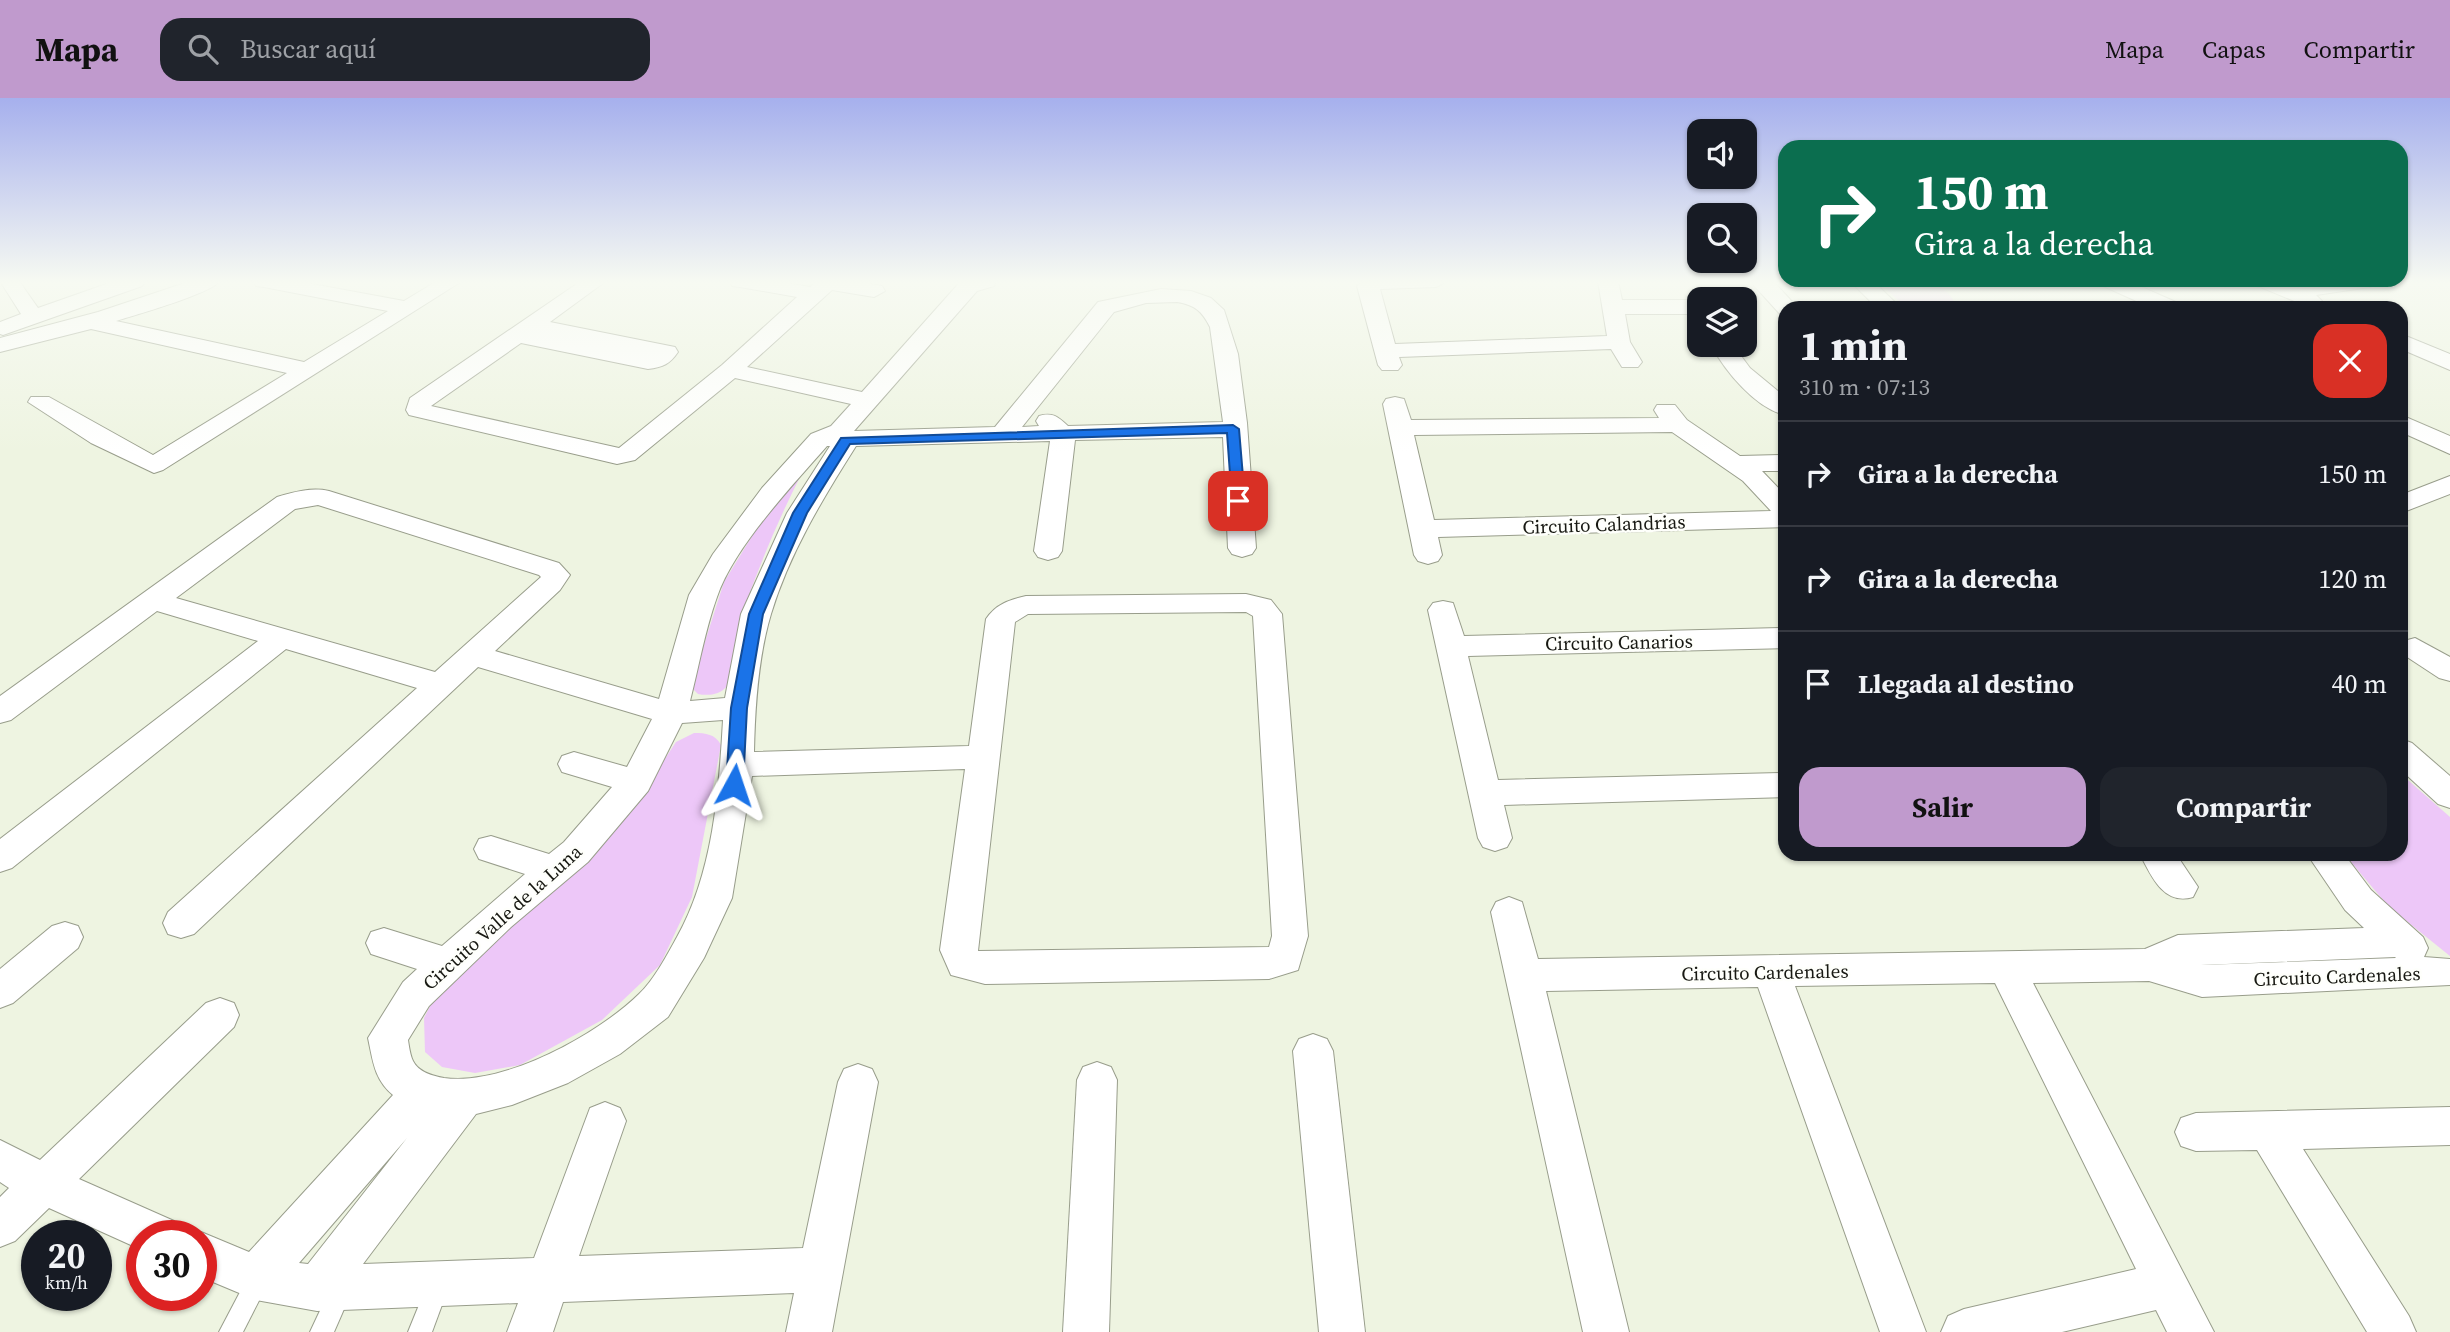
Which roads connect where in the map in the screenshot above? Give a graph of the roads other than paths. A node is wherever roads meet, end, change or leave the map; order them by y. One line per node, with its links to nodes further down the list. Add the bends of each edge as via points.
1 (27, 339): 14 (street)
2 (165, 339): 17 (street)
3 (357, 339): 17 (street)
4 (512, 339): 18 (street, via 419,402 418,410 617,456 631,451)
5 (558, 339): 6 (street, via 648,362 658,361 667,352)
6 (580, 339)
7 (765, 339): 18 (street)
8 (924, 339): 19 (street, Circuito Valle de la Luna)
9 (1078, 339): 22 (street)
10 (1225, 339): 24 (street)
11 (1383, 339): 12 (street, via 1389,358 1624,352)
12 (1621, 339)
13 (2408, 344): 16 (street)
14 (0, 345)
15 (1729, 357): 21 (street)
16 (2445, 358)
17 (307, 370): 20 (street, via 154,465)
18 (730, 370): 19 (street)
19 (869, 400): 27 (street, Circuito Valle de la Luna)
20 (40, 402)
21 (1778, 403)
22 (1028, 405): 25 (street); 26 (street)
23 (2408, 425): 28 (street)
24 (1233, 429): 25 (street); 36 (street)
25 (1063, 433): 26 (street); 37 (street)
26 (1002, 435): 27 (street)
27 (836, 437): 47 (street, Circuito Valle de la Luna, via 756,614); 49 (street, Circuito Valle de la Luna, via 771,494 727,554 703,595)
28 (2450, 446)
29 (1778, 464): 30 (street)
30 (1743, 470): 31 (street); 34 (street, Circuito Calandrias); 35 (street, Circuito Calandrias, via 1672,418 1397,416 1426,542)
31 (1778, 474)
32 (2450, 484): 33 (street)
33 (2408, 502)
34 (1778, 504)
35 (1778, 519)
36 (1242, 548)
37 (1048, 551)
38 (154, 601): 41 (street); 44 (street, via 286,503 320,497 549,569 556,575); 48 (street)
39 (1443, 610): 42 (street)
40 (1778, 638): 42 (street, Circuito Canarios)
41 (280, 639): 46 (street); 60 (street)
42 (1452, 646): 57 (street)
43 (2415, 648): 45 (street)
44 (472, 655): 46 (street); 49 (street)
45 (2450, 671)
46 (440, 684): 66 (street)
47 (739, 708): 49 (street); 53 (street, Circuito Valle de la Luna)
48 (0, 712)
49 (671, 713): 54 (street, Circuito Valle de la Luna)
50 (983, 757): 50 (street, via 960,936 964,964 985,968 1269,964 1285,959 1290,936 1267,614 1261,607 1246,603 1026,605 1011,610 1001,619); 53 (street)
51 (2408, 757): 56 (street)
52 (574, 764): 54 (street)
53 (737, 765): 82 (street, Circuito Valle de la Luna, via 714,898 691,947 654,1005 606,1042 554,1070)
54 (636, 782): 63 (street, Circuito Valle de la Luna)
55 (1778, 785): 57 (street)
56 (2448, 789)
57 (1488, 793): 58 (street)
58 (1495, 838)
59 (491, 849): 63 (street)
60 (0, 858)
61 (2162, 861): 64 (street)
62 (2329, 861): 68 (street, via 2358,900)
63 (555, 870): 70 (street, Circuito Valle de la Luna)
64 (2180, 887)
65 (1509, 912): 75 (street)
66 (181, 923)
67 (65, 937): 76 (street)
68 (2402, 942): 71 (street, Circuito Cardenales, via 2178,950); 74 (street)
69 (384, 943): 70 (street)
70 (448, 964): 81 (street, Circuito Valle de la Luna, via 416,994 388,1038 395,1072)
71 (2149, 965): 72 (street, Circuito Cardenales); 74 (street, Circuito Cardenales, via 2202,981)
72 (2005, 967): 73 (street, Circuito Cardenales); 96 (street)
73 (1771, 972): 75 (street, Circuito Cardenales); 106 (street)
74 (2446, 974)
75 (1526, 975): 105 (street)
76 (0, 992)
77 (220, 1015): 88 (street)
78 (1313, 1051): 104 (street)
79 (1097, 1080): 103 (street)
80 (858, 1082): 92 (street)
81 (421, 1093): 82 (street, Circuito Valle de la Luna); 93 (street)
82 (463, 1099): 97 (street)
83 (605, 1121): 94 (street)
84 (2450, 1126): 85 (street)
85 (2268, 1131): 86 (street); 109 (street)
86 (2196, 1132)
87 (0, 1160): 88 (street)
88 (43, 1184): 89 (street); 90 (street)
89 (126, 1221)
90 (0, 1226)
91 (217, 1261): 93 (street)
92 (818, 1270): 94 (street); 102 (street)
93 (258, 1278): 97 (street); 98 (lane)
94 (547, 1280): 95 (street); 101 (street)
95 (439, 1284): 97 (street); 100 (lane)
96 (2166, 1285): 107 (street); 108 (street)
97 (330, 1288): 99 (lane)
98 (232, 1332)
99 (322, 1332)
100 (420, 1332)
101 (530, 1332)
102 (809, 1332)
103 (1086, 1332)
104 (1342, 1332)
105 (1606, 1332)
106 (1903, 1332)
107 (1964, 1332)
108 (2191, 1332)
109 (2393, 1332)

